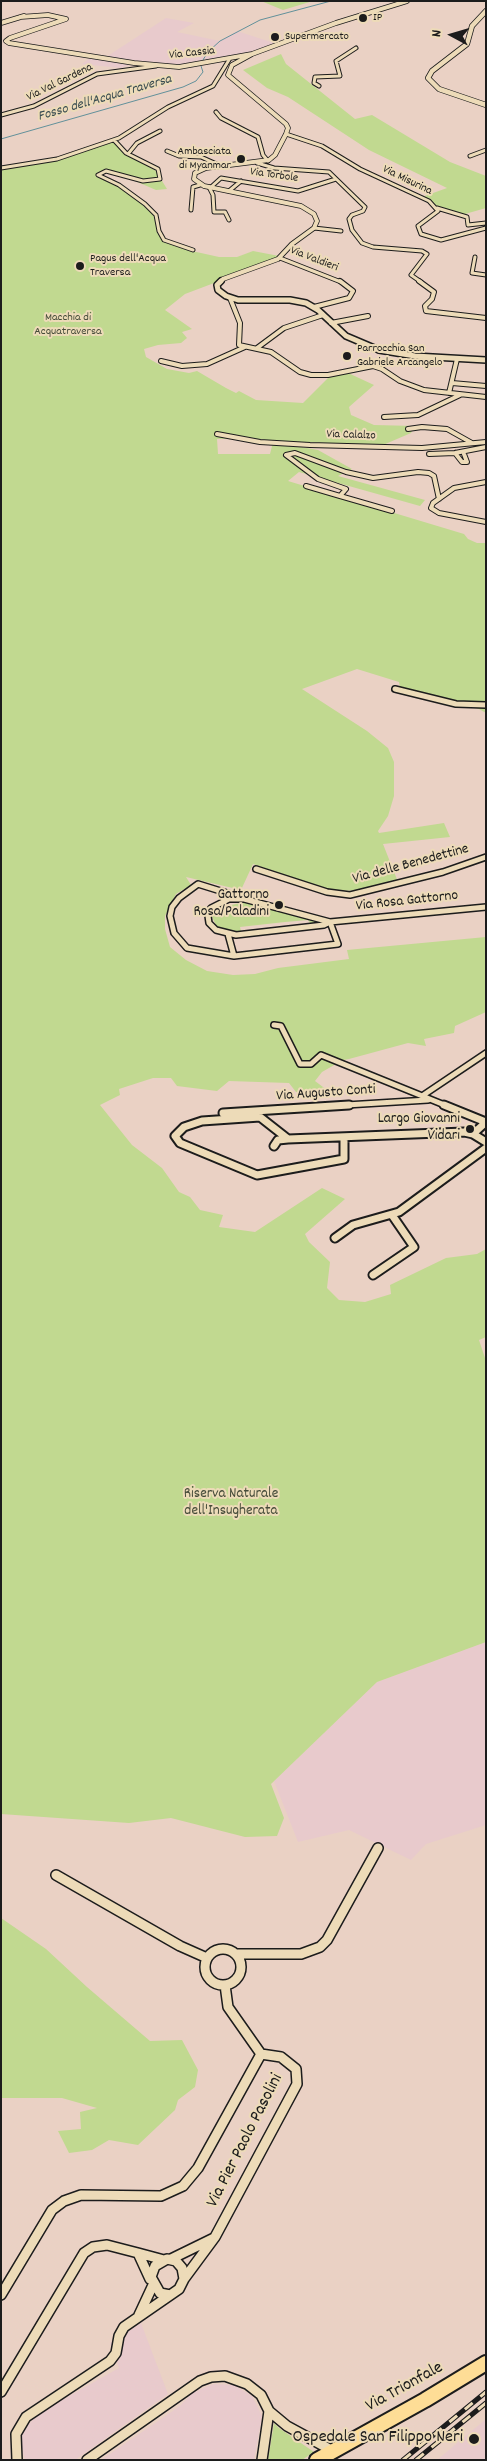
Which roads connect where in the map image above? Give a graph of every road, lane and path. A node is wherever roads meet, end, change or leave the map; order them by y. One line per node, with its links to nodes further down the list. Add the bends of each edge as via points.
1 (406, 1): 5 (street, Via Cassia)
2 (486, 11): 11 (main road, via 472,26 467,44 432,71 428,78 437,88)
3 (1, 23): 9 (street, Via Cassia, via 20,17 45,15 66,18 6,41)
4 (356, 48): 10 (street, via 343,54 336,62 340,76 315,77 314,83)
5 (252, 54): 6 (street, Via Cassia); 8 (street)
6 (234, 59): 7 (street, Via Cassia); 8 (street)
7 (229, 60): 9 (street, Via Cassia); 18 (street, via 213,86 172,105)
8 (239, 61): 14 (street, via 229,69 230,78)
9 (156, 66): 13 (street, Via Val Gardena, via 97,74 34,106)
10 (319, 86)
11 (486, 105)
12 (216, 112): 23 (street, via 258,138)
13 (1, 115)
14 (288, 128): 16 (street); 17 (street, Via Misurina)
15 (160, 131): 21 (street, via 137,144)
16 (286, 134): 17 (street, Via Misurina); 23 (street, via 274,157)
17 (302, 138): 32 (street, Via Misurina, via 360,169 416,193)
18 (114, 140): 21 (street); 26 (street, via 57,159)
19 (486, 150): 22 (street)
20 (167, 151): 25 (street, via 179,156 199,156)
21 (128, 154): 39 (street, via 158,169 160,180 143,181 106,171 98,174 145,204 156,215 164,240)
22 (470, 156)
23 (268, 160): 24 (street)
24 (257, 163): 25 (street); 27 (street, via 274,168 325,170)
25 (221, 166): 29 (street, via 195,173 194,179)
26 (1, 168)
27 (336, 179): 28 (street, Via Torbole, via 296,192); 49 (street, via 365,207 349,219 352,230 362,243 373,248 427,254 411,275 434,292 425,306 426,310)
28 (241, 181): 30 (street, Via Torbole, via 221,178); 31 (street)
29 (200, 185): 30 (street); 33 (street, via 193,187)
30 (210, 187): 31 (street); 34 (street, via 214,212 226,212)
31 (229, 191): 36 (street, via 305,208 315,215)
32 (437, 208): 35 (street, via 467,217 468,225); 37 (street, Via Misurina, via 435,214 418,226 421,234 441,240)
33 (191, 210)
34 (229, 220)
35 (486, 223)
36 (314, 228): 38 (street); 41 (street, via 292,244)
37 (486, 228)
38 (341, 230)
39 (193, 250)
40 (475, 257): 42 (street, via 472,273)
41 (280, 258): 45 (street, via 219,282 217,289); 46 (street, Via Valdieri, via 338,279 352,291 349,298)
42 (476, 274): 43 (street); 44 (street)
43 (486, 275)
44 (473, 279)
45 (230, 298): 46 (street, via 295,301); 51 (street, via 240,323 238,342)
46 (314, 307): 47 (street)
47 (324, 315): 50 (street); 52 (street, via 284,328)
48 (368, 316): 50 (street)
49 (486, 318)
50 (331, 323): 53 (street, via 350,338 379,350)
51 (245, 347): 52 (street); 55 (street, via 210,364 184,366)
52 (257, 348): 58 (street, via 274,353 294,369 307,374 328,375 376,367 413,386)
53 (457, 359): 54 (street); 56 (street)
54 (486, 360)
55 (161, 361)
56 (452, 383): 57 (street); 58 (street)
57 (486, 386)
58 (450, 393): 59 (street)
59 (462, 394): 60 (street); 61 (street, via 418,415)
60 (486, 397)
61 (384, 417)
62 (428, 427): 63 (street); 64 (street); 67 (street, via 450,430)
63 (408, 429)
64 (436, 433)
65 (216, 434): 67 (street, Via Calalzo, via 260,442 306,445 404,448)
66 (486, 442): 67 (street, Via Calalzo)
67 (473, 444)
68 (486, 447): 69 (street)
69 (455, 453): 70 (street); 71 (street, via 462,462 467,462)
70 (429, 454)
71 (464, 454)
72 (486, 482): 75 (street, via 457,487)
73 (306, 486): 74 (street)
74 (340, 496): 75 (street, via 346,490 344,488 318,479 286,455 295,453 346,472 373,478 431,473); 76 (street)
75 (439, 499): 77 (street, via 431,506 434,511)
76 (392, 511)
77 (486, 522)
78 (395, 689): 79 (street, via 456,704)
79 (486, 705)
80 (486, 857): 81 (street, Via delle Benedettine, via 355,894 332,893)
81 (256, 868)
82 (248, 899): 84 (street, Via Rosa Gattorno); 85 (street, Via Rosa Gattorno, via 224,900 209,911 211,926); 86 (street, via 198,884 182,894 171,911 171,927 184,946 195,951)
83 (486, 907): 84 (street, Via Rosa Gattorno)
84 (330, 922): 85 (street, Via Rosa Gattorno); 86 (street, via 338,944)
85 (228, 934): 86 (street)
86 (234, 956)
87 (274, 1026): 89 (street, Via Augusto Conti, via 281,1027 300,1064 311,1064 321,1055)
88 (486, 1053): 89 (street)
89 (422, 1096): 90 (street, Via Augusto Conti)
90 (431, 1100): 91 (street, Via Augusto Conti); 92 (street, Via Augusto Conti)
91 (223, 1113)
92 (486, 1122): 93 (street)
93 (473, 1134): 94 (street); 96 (street)
94 (344, 1137): 95 (street); 95 (street, via 344,1159 256,1175 180,1143 175,1136 184,1127 198,1122 258,1117)
95 (288, 1140): 97 (street, via 278,1140)
96 (486, 1142)
97 (274, 1146)
98 (484, 1150): 99 (street)
99 (392, 1215): 100 (street, via 352,1224); 101 (street, via 414,1247)
100 (335, 1238)
101 (373, 1275)
102 (378, 1848): 104 (street, via 327,1940 320,1947 301,1954)
103 (56, 1875): 105 (street)
104 (236, 1954): 105 (street, via 232,1950 221,1949); 106 (street, via 242,1970 236,1980)
105 (207, 1958): 106 (street, via 206,1974 214,1983)
106 (225, 1985): 107 (street, Via Pier Paolo Pasolini, via 228,2007)
107 (260, 2054): 108 (street, Via Pier Paolo Pasolini, via 290,2062 297,2071 298,2081); 114 (street, Via Pier Paolo Pasolini, via 198,2168 183,2186 161,2196 81,2195 64,2200 52,2210)
108 (216, 2238): 110 (street); 111 (street, Via Pier Paolo Pasolini)
109 (138, 2253): 110 (street); 112 (street); 117 (street, via 107,2245 93,2247 84,2253)
110 (167, 2260): 111 (street, via 179,2264); 112 (street, via 155,2266)
111 (184, 2279): 113 (street, via 179,2289)
112 (152, 2284): 113 (street, via 160,2293); 115 (street)
113 (170, 2294): 115 (street)
114 (1, 2295)
115 (139, 2316): 120 (street, via 122,2330 116,2354 110,2361 22,2421 15,2439)
116 (486, 2363): 119 (main road, Via Trionfale)
117 (1, 2392)
118 (269, 2411): 119 (street, via 287,2426); 121 (street, via 261,2395 247,2384 224,2376 211,2377 200,2381); 122 (street)
119 (333, 2450): 123 (main road, Via Trionfale)
120 (17, 2460)
121 (86, 2460)
122 (262, 2460)
123 (317, 2460)

